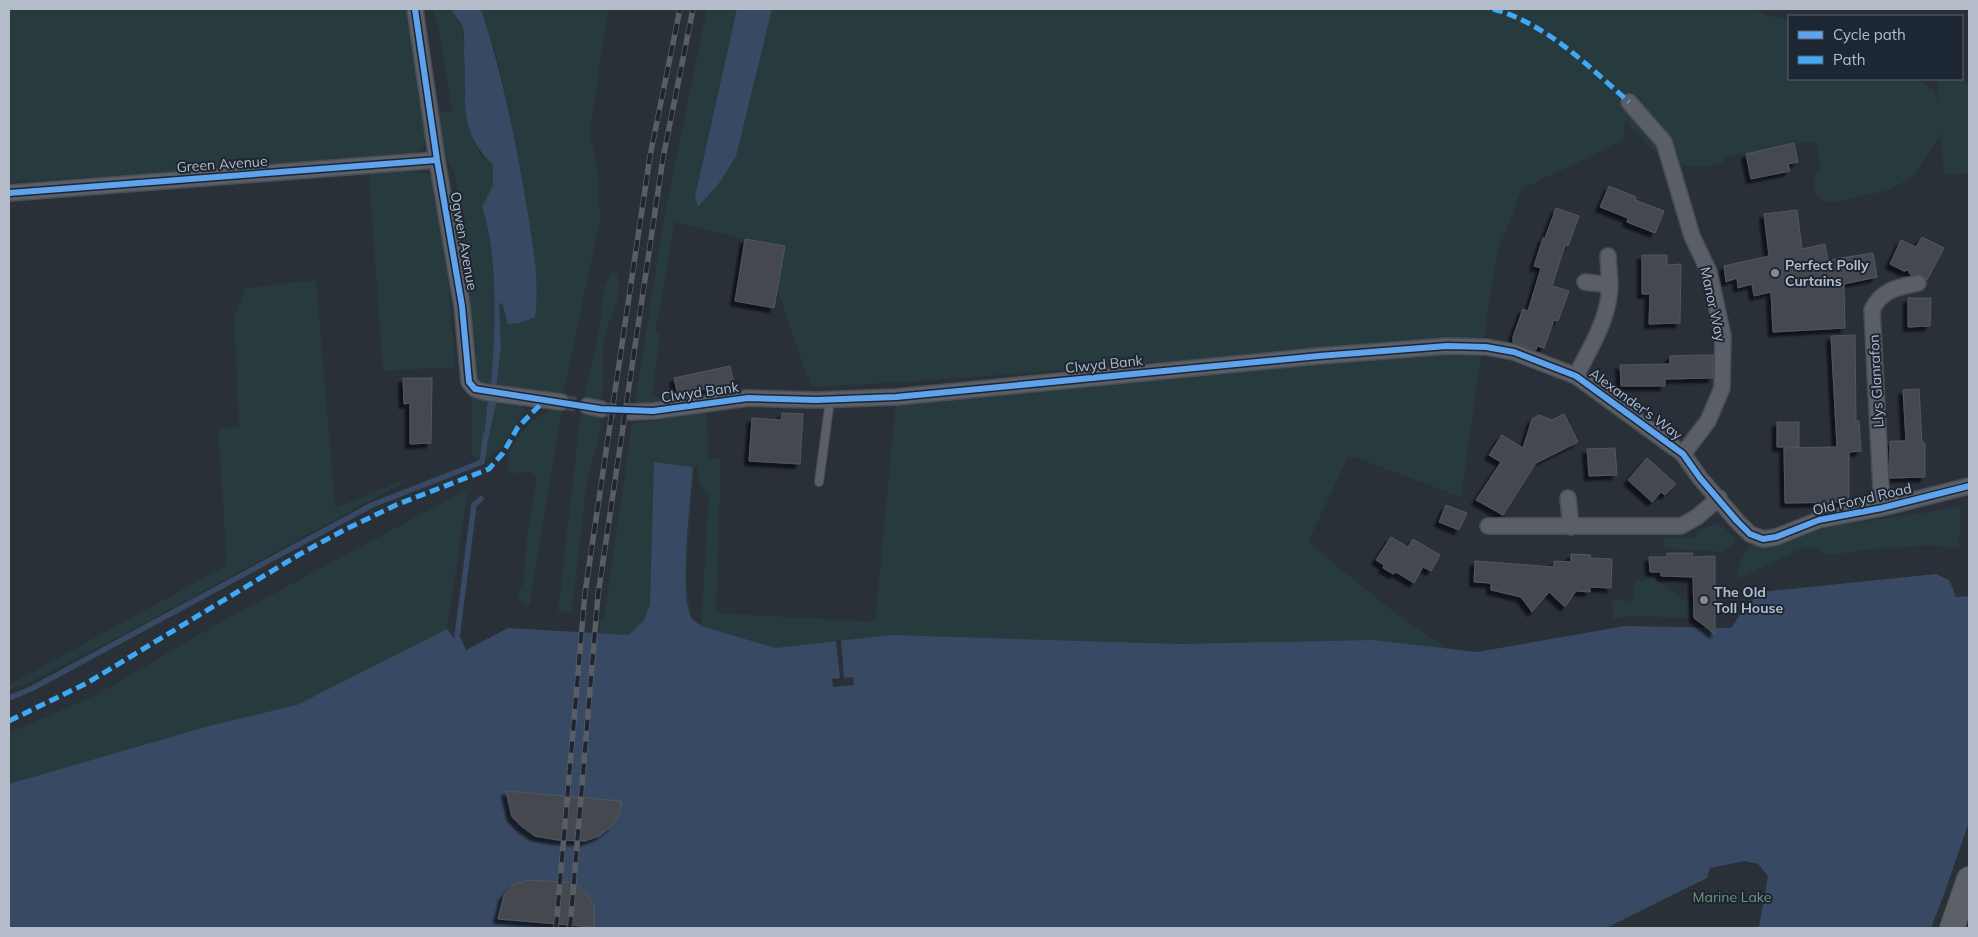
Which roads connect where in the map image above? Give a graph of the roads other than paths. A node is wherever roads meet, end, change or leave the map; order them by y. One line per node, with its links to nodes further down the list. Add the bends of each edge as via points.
1 (416, 9): 3 (street, Ogwen Avenue)
2 (1629, 102): 13 (street, Manor Way, via 1664,142 1692,236 1709,272 1723,336 1722,388 1708,421)
3 (437, 160): 4 (street, Green Avenue); 11 (street, Ogwen Avenue, via 462,306 469,382 484,392)
4 (9, 193)
5 (1608, 256): 8 (street)
6 (1585, 282): 8 (street)
7 (1918, 283): 18 (street, Llys Glanrafon, via 1885,293 1872,310)
8 (1610, 285): 9 (street, via 1610,303 1603,323)
9 (1576, 376): 10 (street, Clwyd Bank, via 1514,352 1447,346 896,397); 13 (street, Alexander's Way)
10 (830, 400): 12 (street, Clwyd Bank, via 748,398); 14 (lane)
11 (561, 402)
12 (631, 412)
13 (1683, 454): 17 (street, Alexander's Way)
14 (819, 482)
15 (1969, 486): 18 (street, Old Foryd Road)
16 (1568, 498): 20 (street)
17 (1719, 498): 18 (street, Old Foryd Road, via 1750,534 1763,539 1818,520); 20 (street, via 1681,526)
18 (1882, 508)
19 (1488, 526): 20 (street)
20 (1571, 527)
21 (1969, 878): 22 (main road)
22 (1952, 928)

